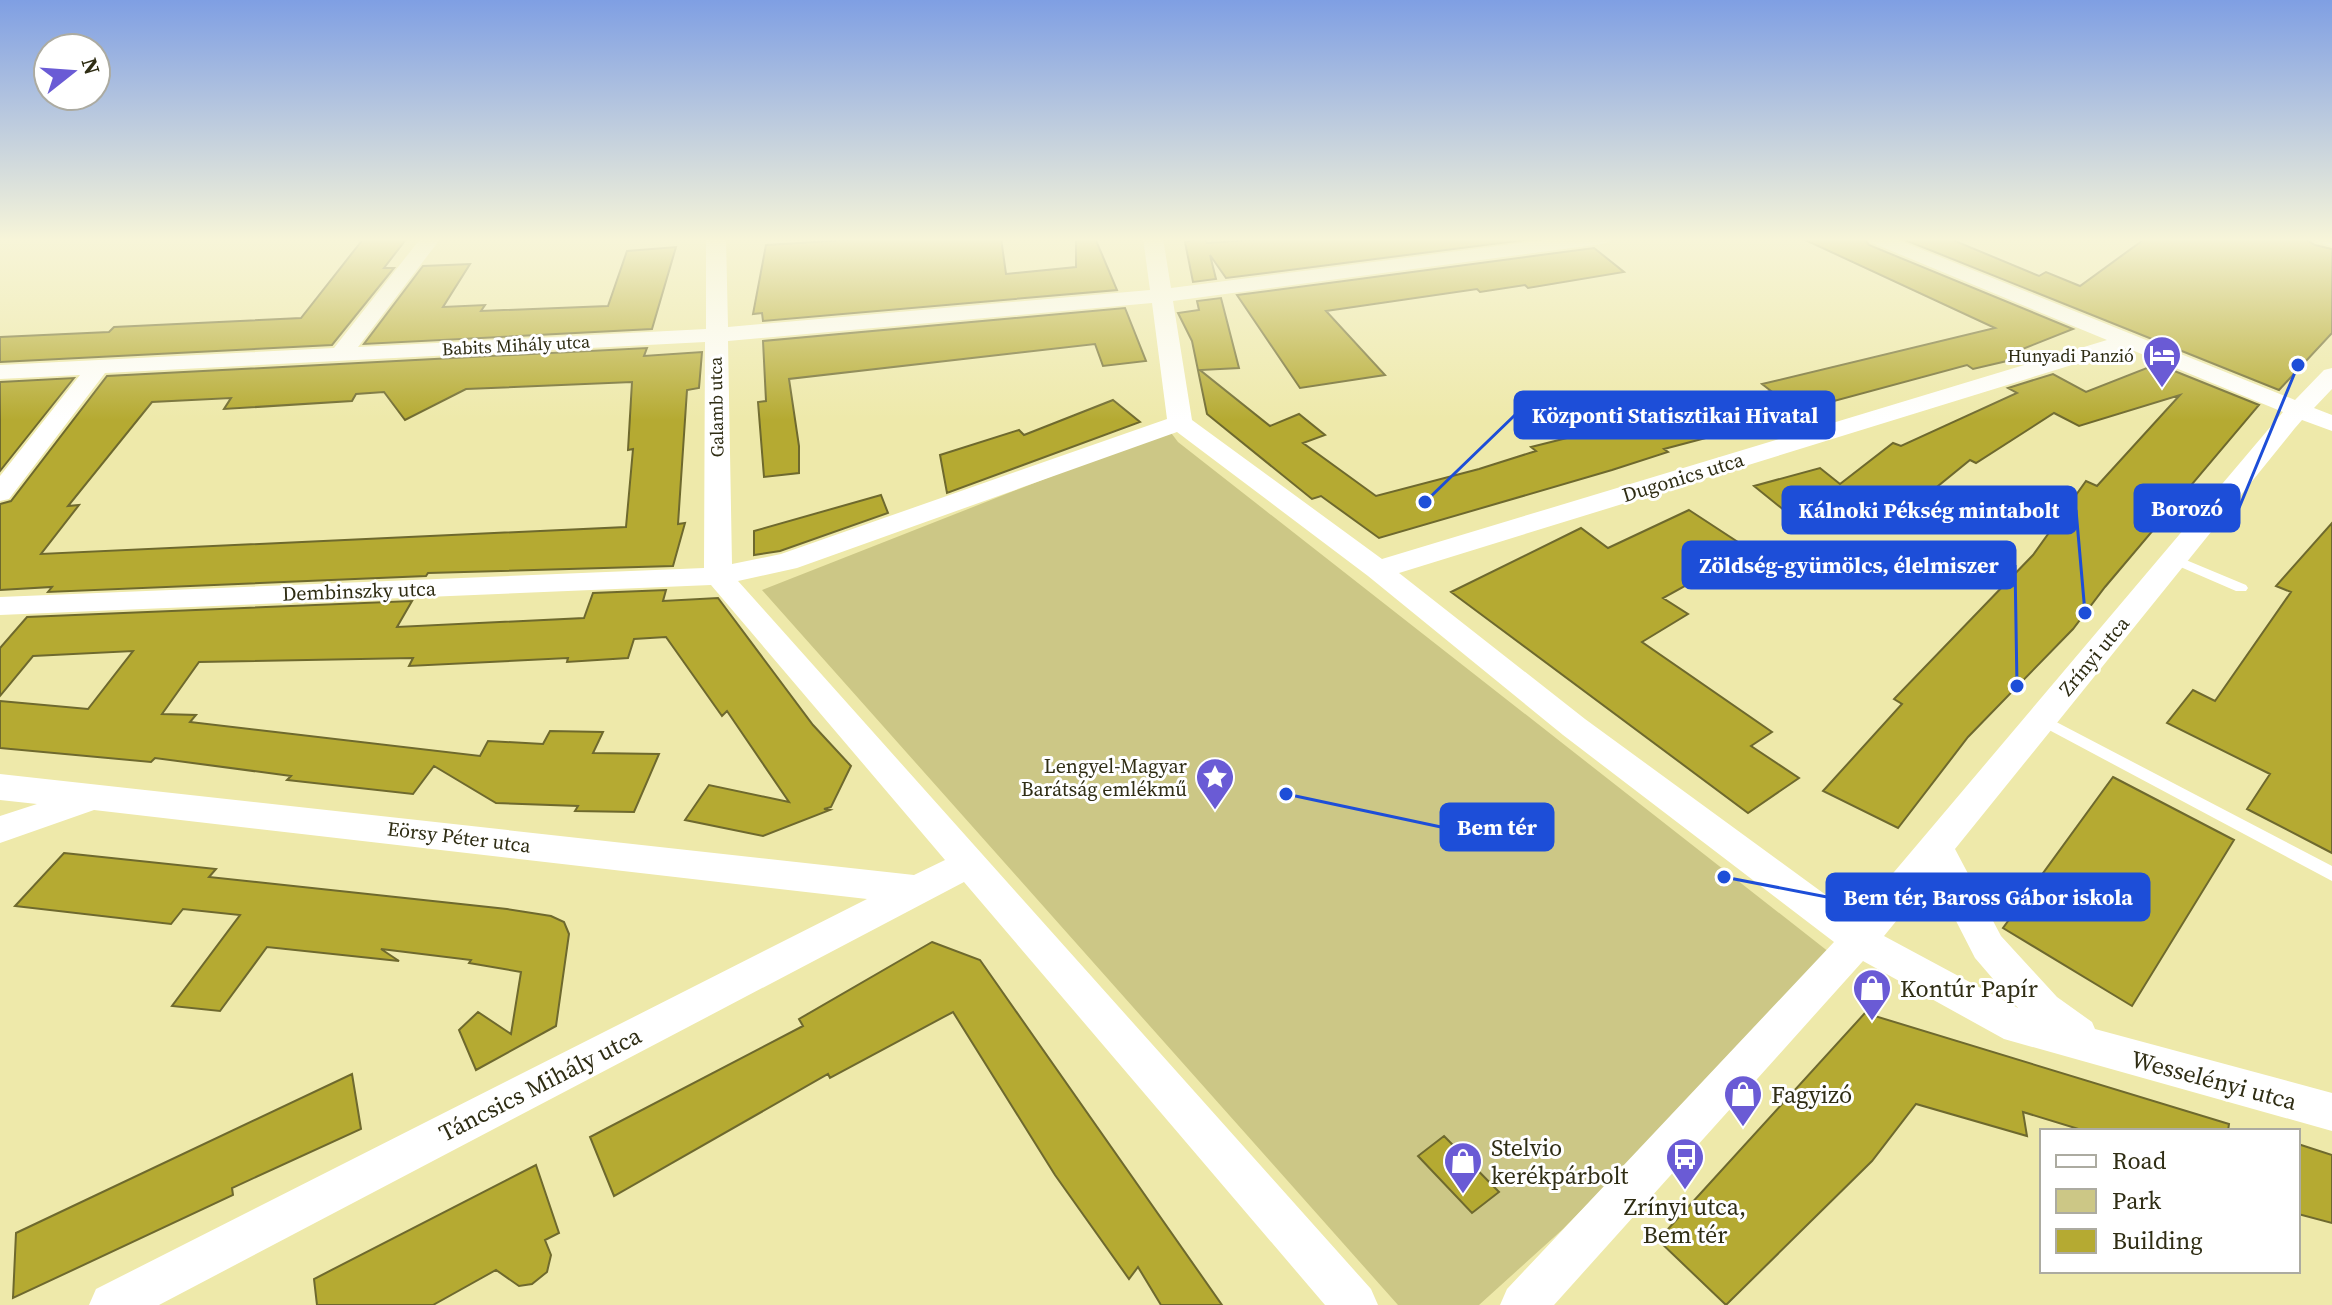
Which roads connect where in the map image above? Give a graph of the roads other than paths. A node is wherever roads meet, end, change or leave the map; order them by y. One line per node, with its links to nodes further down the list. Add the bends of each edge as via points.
1 (384, 299): 8 (street)
2 (715, 299): 6 (street, Galamb utca)
3 (1126, 299): 6 (street, Babits Mihály utca)
4 (1159, 299): 13 (street)
5 (2024, 299): 7 (street)
6 (715, 335): 8 (street, Babits Mihály utca); 18 (street, Galamb utca)
7 (2126, 341): 12 (street); 17 (street, Dugonics utca)
8 (340, 355): 9 (street, Babits Mihály utca)
9 (99, 366): 10 (street, Babits Mihály utca); 15 (street)
10 (0, 372)
11 (2332, 375): 12 (street, Zrínyi utca)
12 (2298, 411): 14 (street); 16 (street, Zrínyi utca)
13 (1180, 423): 17 (street, Wesselényi utca); 18 (street, Dembinszky utca, via 787,562)
14 (2332, 424)
15 (0, 493)
16 (2174, 559): 19 (lane); 21 (street, Zrínyi utca)
17 (1378, 570): 29 (street, Wesselényi utca, via 1574,727)
18 (718, 576): 20 (street, Dembinszky utca); 26 (street)
19 (2241, 588)
20 (0, 606)
21 (2041, 719): 25 (street, Zrínyi utca); 27 (lane)
22 (0, 787): 23 (street, Eörsy Péter utca)
23 (99, 795): 24 (street); 28 (street, Eörsy Péter utca)
24 (0, 830)
25 (1936, 847): 29 (street, Zrínyi utca); 30 (street, Wesselényi utca, via 1988,947 2043,1009)
26 (968, 864): 28 (street, Táncsics Mihály utca); 33 (street)
27 (2332, 874)
28 (917, 890): 32 (street, Táncsics Mihály utca)
29 (1859, 940): 30 (street, Wesselényi utca, via 2004,1022); 34 (street, Zrínyi utca)
30 (2095, 1048): 31 (street, Wesselényi utca)
31 (2332, 1112)
32 (112, 1305)
33 (1355, 1305)
34 (1523, 1305)

